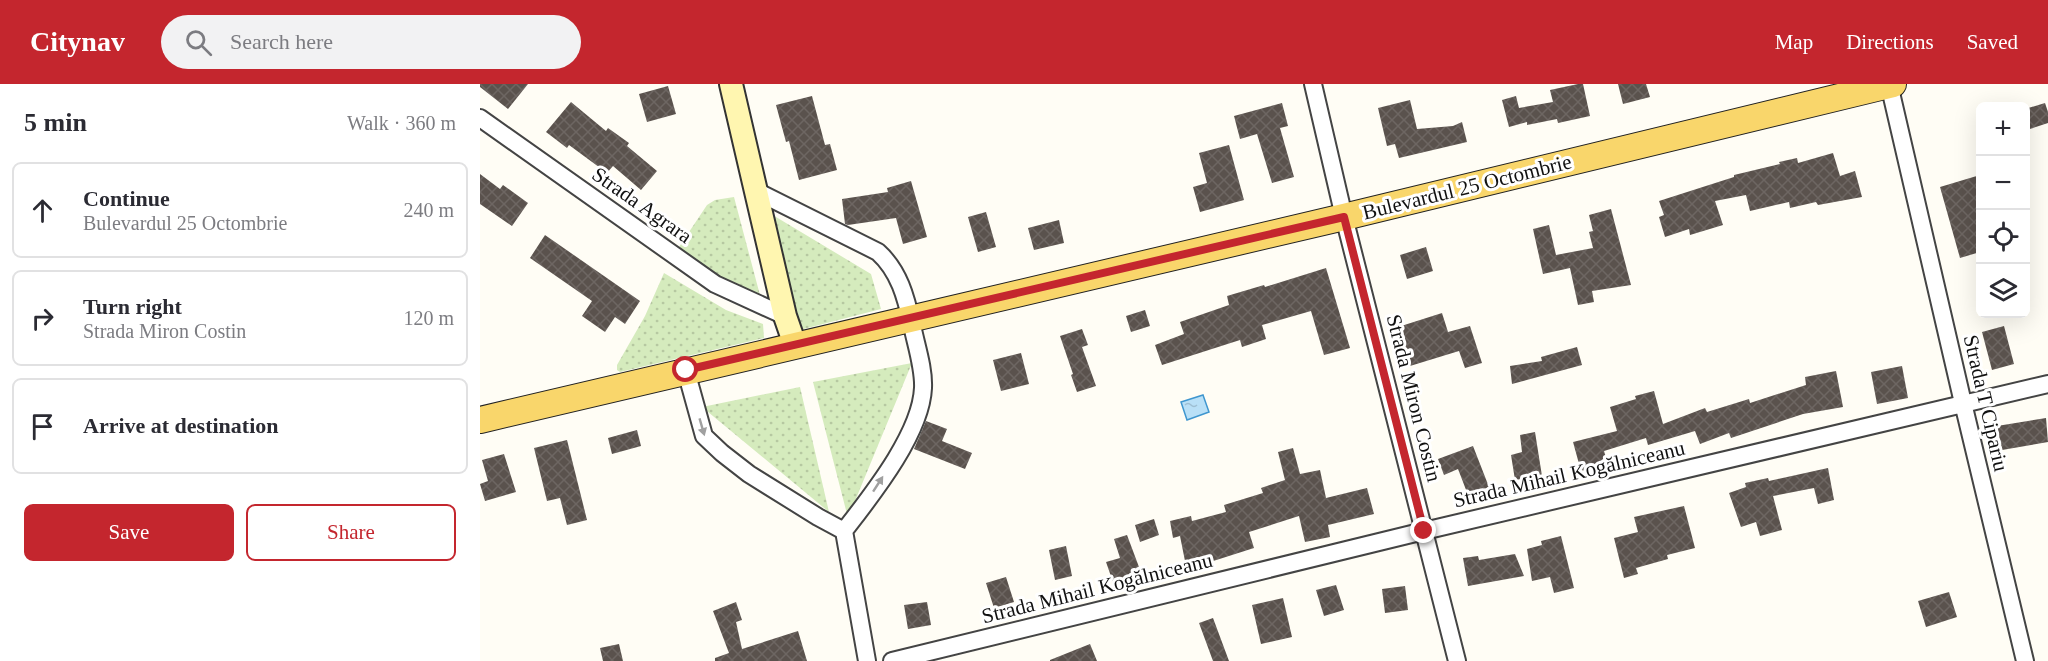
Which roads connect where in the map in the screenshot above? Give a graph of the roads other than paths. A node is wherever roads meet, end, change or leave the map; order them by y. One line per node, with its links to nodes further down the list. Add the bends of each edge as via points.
1 (731, 84): 5 (street)
2 (1313, 84): 6 (street, Strada Miron Costin)
3 (1890, 84): 6 (main road, Bulevardul 25 Octombrie); 12 (street, Strada T Cipariu)
4 (480, 118): 7 (street, Strada Agrara, via 715,284)
5 (756, 191): 7 (street); 8 (street, via 878,252 897,273)
6 (1344, 217): 8 (main road, Bulevardul 25 Octombrie); 15 (street, Strada Miron Costin)
7 (785, 315): 9 (street)
8 (910, 318): 9 (main road, Bulevardul 25 Octombrie); 14 (street, one-way to 8, via 905,442 921,401 921,370)
9 (795, 345): 10 (main road, Bulevardul 25 Octombrie)
10 (686, 370): 13 (main road, Bulevardul 25 Octombrie); 14 (street, one-way to 14, via 704,436 750,474)
11 (2048, 384): 12 (street, Strada Mihail Kogălniceanu)
12 (1963, 403): 15 (street, Strada Mihail Kogălniceanu); 19 (street, Strada T Cipariu)
13 (480, 420)
14 (844, 531): 16 (street)
15 (1424, 531): 17 (street, Strada Mihail Kogălniceanu); 18 (street, Strada Miron Costin)
16 (867, 661)
17 (892, 661)
18 (1457, 661)
19 (2025, 661)

